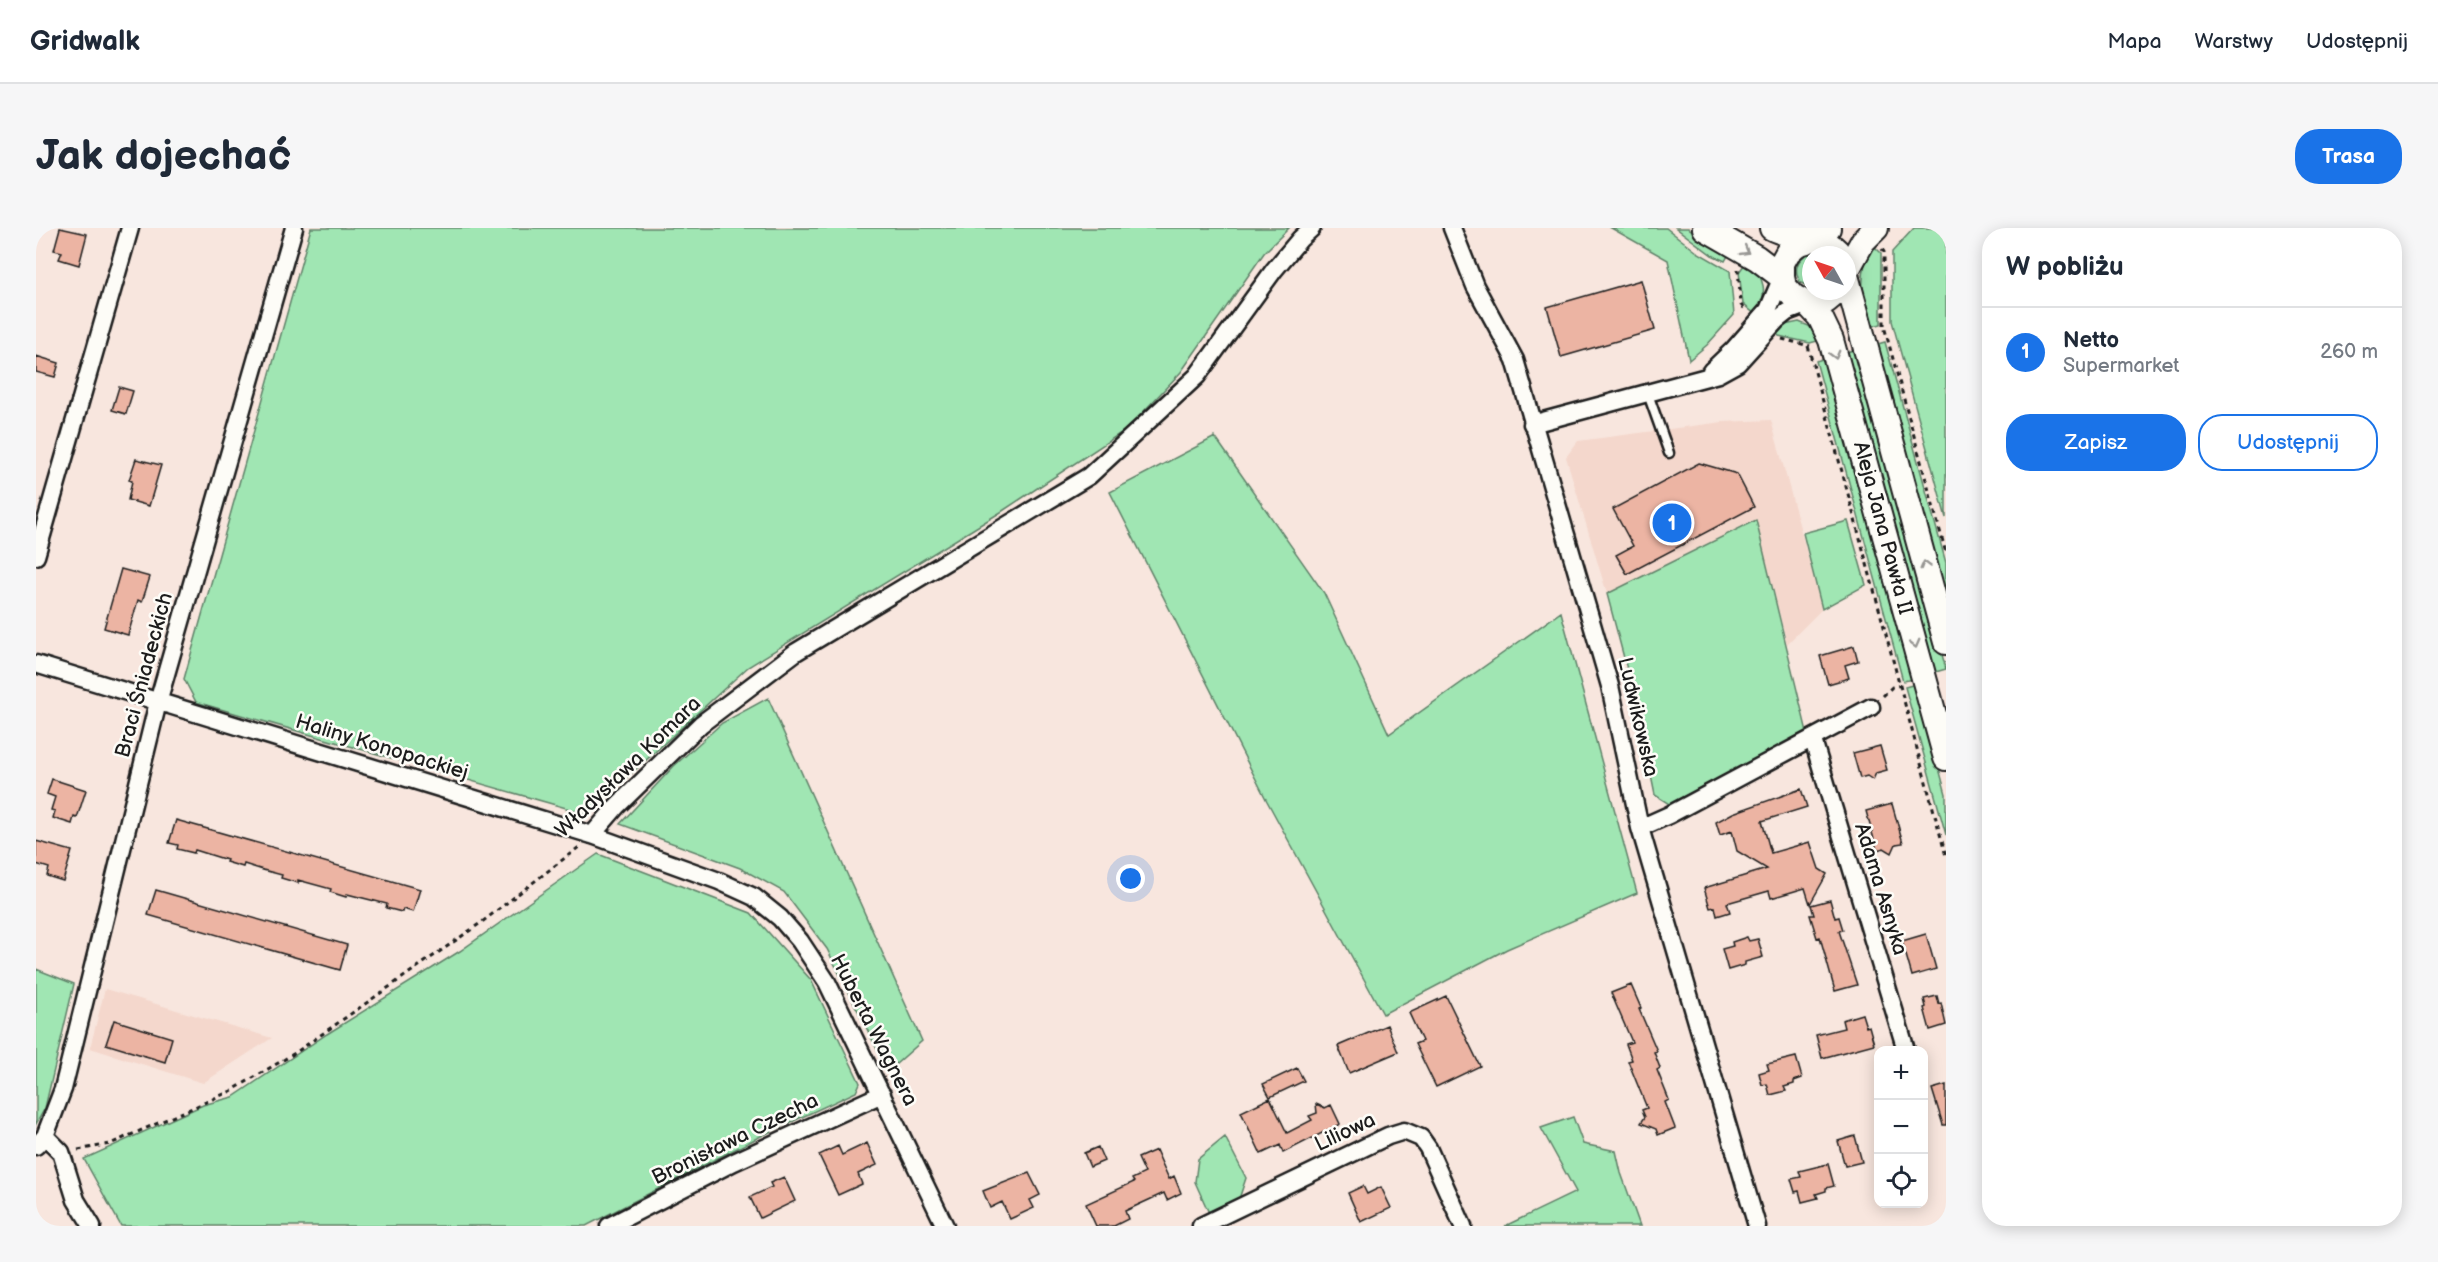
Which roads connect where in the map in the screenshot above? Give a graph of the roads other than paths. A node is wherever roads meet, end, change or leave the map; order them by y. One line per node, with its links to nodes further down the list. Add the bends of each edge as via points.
1 (130, 228): 19 (street)
2 (294, 228): 22 (street, Braci Śniadeckich)
3 (1312, 228): 27 (street, Władysława Komara, via 1274,270 1197,376 1089,476 796,652 701,724)
4 (1452, 228): 17 (street, Ludwikowska, via 1475,286 1510,348)
5 (1705, 228): 11 (street, Aleja Jana Pawła II, one-way to 11)
6 (1772, 228): 8 (street, via 1789,235)
7 (1876, 228): 10 (street)
8 (1820, 233): 9 (street); 11 (street, via 1788,252 1782,263)
9 (1830, 246)
10 (1856, 254)
11 (1782, 277): 14 (street, Aleja Jana Pawła II, via 1788,292); 15 (street, via 1763,315 1716,367)
12 (1827, 300): 14 (street)
13 (1853, 300): 20 (street, Aleja Jana Pawła II, one-way to 13)
14 (1808, 304): 15 (street, via 1787,312 1738,363 1718,375); 25 (street, Aleja Jana Pawła II, one-way to 25, via 1832,340)
15 (1698, 380): 16 (street)
16 (1648, 394): 17 (street); 18 (lane)
17 (1532, 424): 26 (street, Ludwikowska, via 1610,686)
18 (1669, 453)
19 (36, 556)
20 (1946, 642)
21 (36, 664): 22 (street, Haliny Konopackiej)
22 (159, 702): 27 (street, Haliny Konopackiej); 30 (street, Braci Śniadeckich, via 63,1089)
23 (1871, 707): 24 (street)
24 (1813, 740): 26 (street); 28 (street, Adama Asnyka)
25 (1946, 758)
26 (1640, 828): 36 (street, Ludwikowska)
27 (592, 835): 29 (street, Huberta Wagnera, via 741,890 780,918 827,982)
28 (1905, 1046)
29 (882, 1094): 32 (street, Bronisława Czecha, via 734,1162); 33 (street, Huberta Wagnera)
30 (41, 1141): 31 (street, via 61,1152 76,1200)
31 (92, 1226)
32 (609, 1226)
33 (945, 1226)
34 (1201, 1226): 35 (street, Liliowa, via 1404,1131 1421,1138 1428,1148)
35 (1463, 1226)
36 (1757, 1226)

